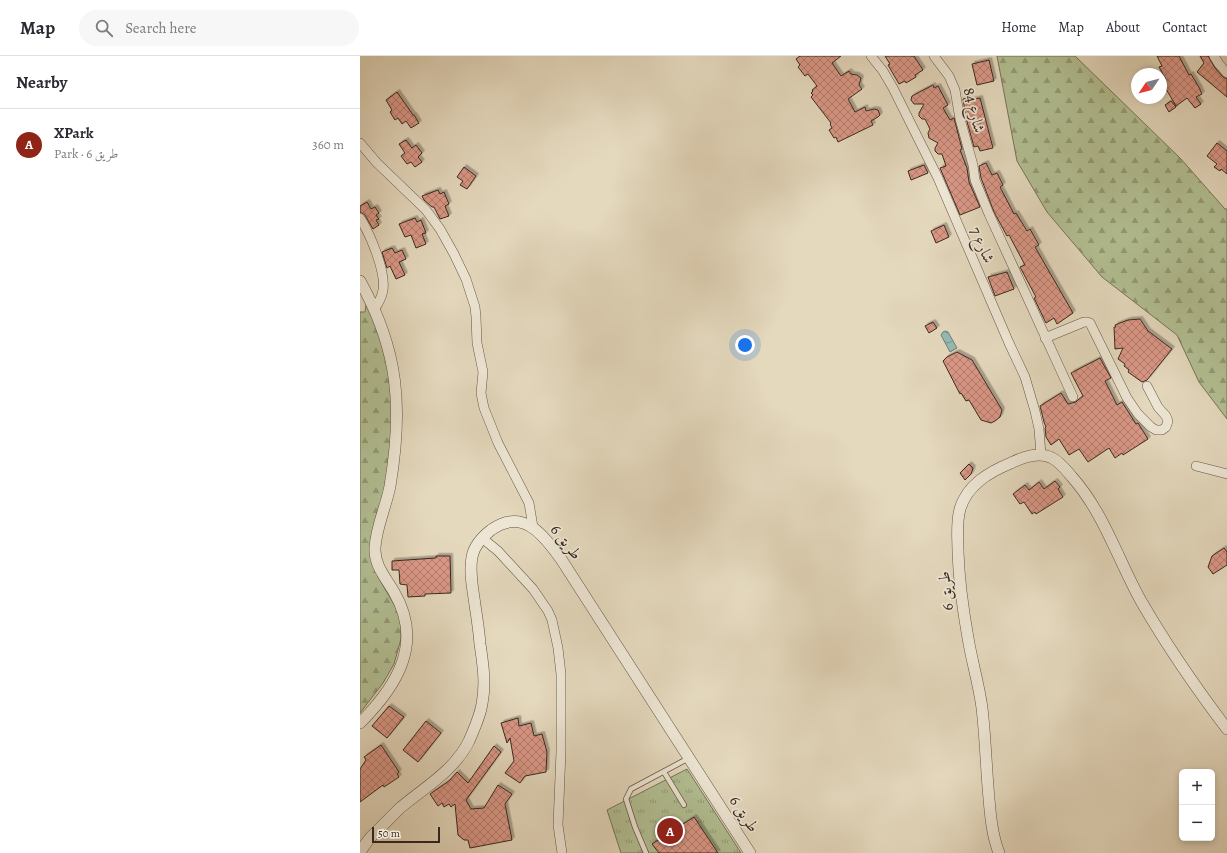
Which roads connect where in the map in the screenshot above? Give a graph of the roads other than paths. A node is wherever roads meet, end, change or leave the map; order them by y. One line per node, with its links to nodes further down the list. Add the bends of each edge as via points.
1 (871, 56): 12 (street, شارع 7, via 893,88 938,178 1025,377 1038,423)
2 (934, 56): 9 (street, شارع 84, via 949,76 955,90 975,180)
3 (1214, 56): 4 (street)
4 (1227, 73)
5 (360, 143): 15 (street, via 426,210 440,229 466,279 476,317 477,343 483,372 481,393 484,408 498,443 526,496)
6 (360, 218): 8 (street, via 374,246 383,280 381,297)
7 (360, 281): 8 (street)
8 (374, 310): 17 (street, via 384,331 392,362 397,414 390,485 376,537 375,554 381,571 404,612 408,633 406,650 395,679 383,698)
9 (1046, 338): 10 (street, via 1084,322 1090,323 1127,398 1151,427 1162,430 1168,421); 11 (street, شارع 84)
10 (1147, 386)
11 (1073, 396)
12 (1041, 455): 18 (street, via 1051,457 1059,463 1080,486 1100,516 1140,600 1197,689); 26 (street, طريق 6, via 1014,461 984,476 969,491 960,507 957,526 962,598 982,707 990,816)
13 (1196, 466): 14 (street)
14 (1227, 474)
15 (532, 527): 16 (street, طريق 6, via 512,521 497,526); 19 (street, طريق 6, via 561,559)
16 (482, 538): 22 (street, طريق 6, via 472,554 471,564 484,681 482,705 474,730 468,743 450,766 370,837); 23 (street, via 498,551 529,585 552,620 561,674 558,824)
17 (360, 723)
18 (1227, 729)
19 (689, 758): 20 (lane); 25 (street, طريق 6)
20 (664, 772): 21 (lane); 24 (lane, via 631,789 626,799 634,827)
21 (684, 805)
22 (360, 853)
23 (562, 853)
24 (646, 853)
25 (750, 853)
26 (999, 853)

